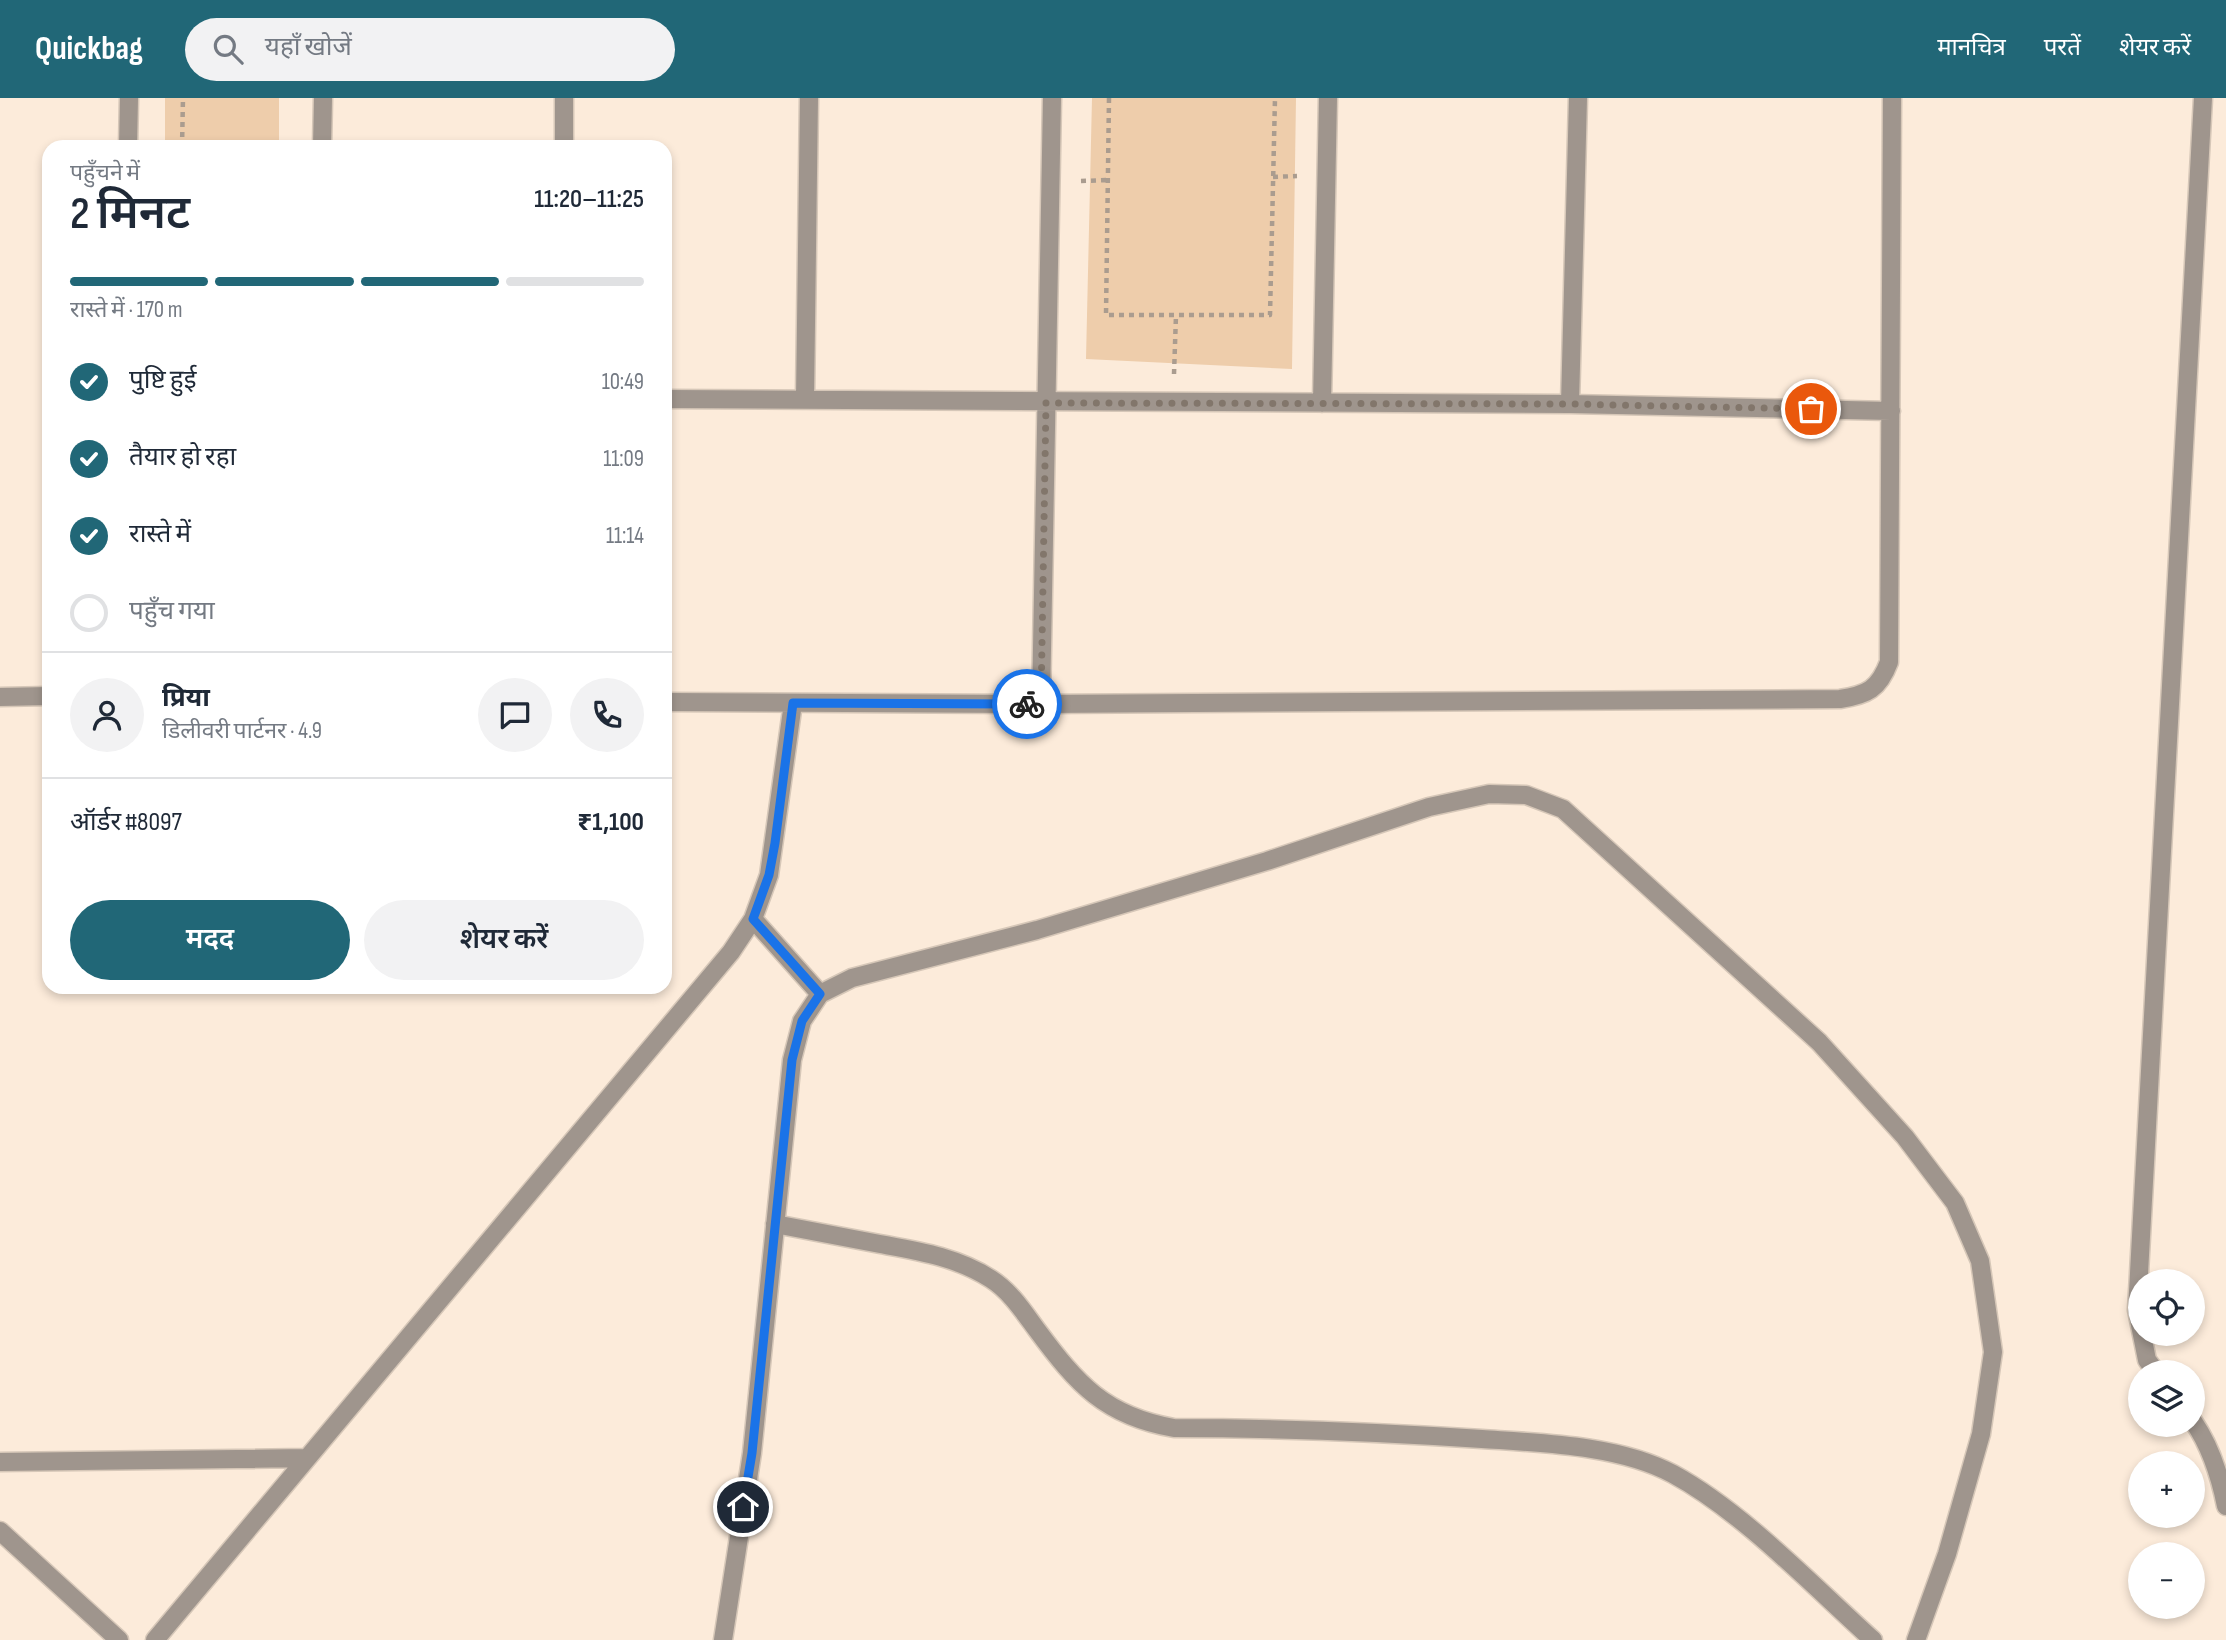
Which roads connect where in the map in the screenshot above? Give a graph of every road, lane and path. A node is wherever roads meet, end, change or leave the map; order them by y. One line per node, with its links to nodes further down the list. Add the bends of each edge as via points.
1 (129, 98): 13 (street)
2 (183, 98): 14 (path)
3 (323, 98): 15 (street)
4 (564, 98): 16 (street)
5 (809, 98): 19 (street)
6 (1052, 98): 20 (street)
7 (1109, 98): 17 (path, via 1106,315)
8 (1275, 98): 17 (path, via 1270,315)
9 (1328, 98): 22 (street)
10 (1578, 98): 23 (street)
11 (1892, 98): 24 (street)
12 (2203, 98): 33 (street, via 2137,1310)
13 (128, 140)
14 (182, 140)
15 (322, 140)
16 (564, 140)
17 (1176, 316): 21 (path)
18 (672, 399): 19 (street)
19 (805, 399): 20 (street)
20 (1046, 403): 21 (street); 29 (street)
21 (1173, 403): 22 (street)
22 (1322, 403): 23 (street)
23 (1570, 404): 24 (street)
24 (1891, 411): 29 (street, via 1889,663 1883,680 1862,695 1826,699)
25 (42, 696): 26 (street)
26 (0, 697)
27 (672, 702): 28 (street)
28 (793, 703): 29 (street); 30 (street, via 771,865)
29 (1041, 704)
30 (753, 919): 31 (street); 35 (street, via 731,952)
31 (820, 994): 32 (street, via 802,1021 792,1060); 43 (street, via 852,978 1037,930 1429,807 1489,794 1526,795 1563,809 1819,1042 1905,1137 1955,1203 1980,1261 1993,1352 1981,1434 1947,1554)
32 (775, 1224): 41 (street, via 752,1453); 42 (street, via 937,1255 969,1266 1011,1296 1080,1382 1112,1409 1145,1423 1174,1429 1431,1435 1549,1444 1633,1457 1706,1493)
33 (2147, 1360)
34 (2204, 1437): 37 (street)
35 (306, 1458): 36 (street); 40 (street)
36 (0, 1462)
37 (2226, 1506)
38 (0, 1531): 39 (street)
39 (119, 1640)
40 (155, 1640)
41 (723, 1640)
42 (1873, 1640)
43 (1916, 1640)

